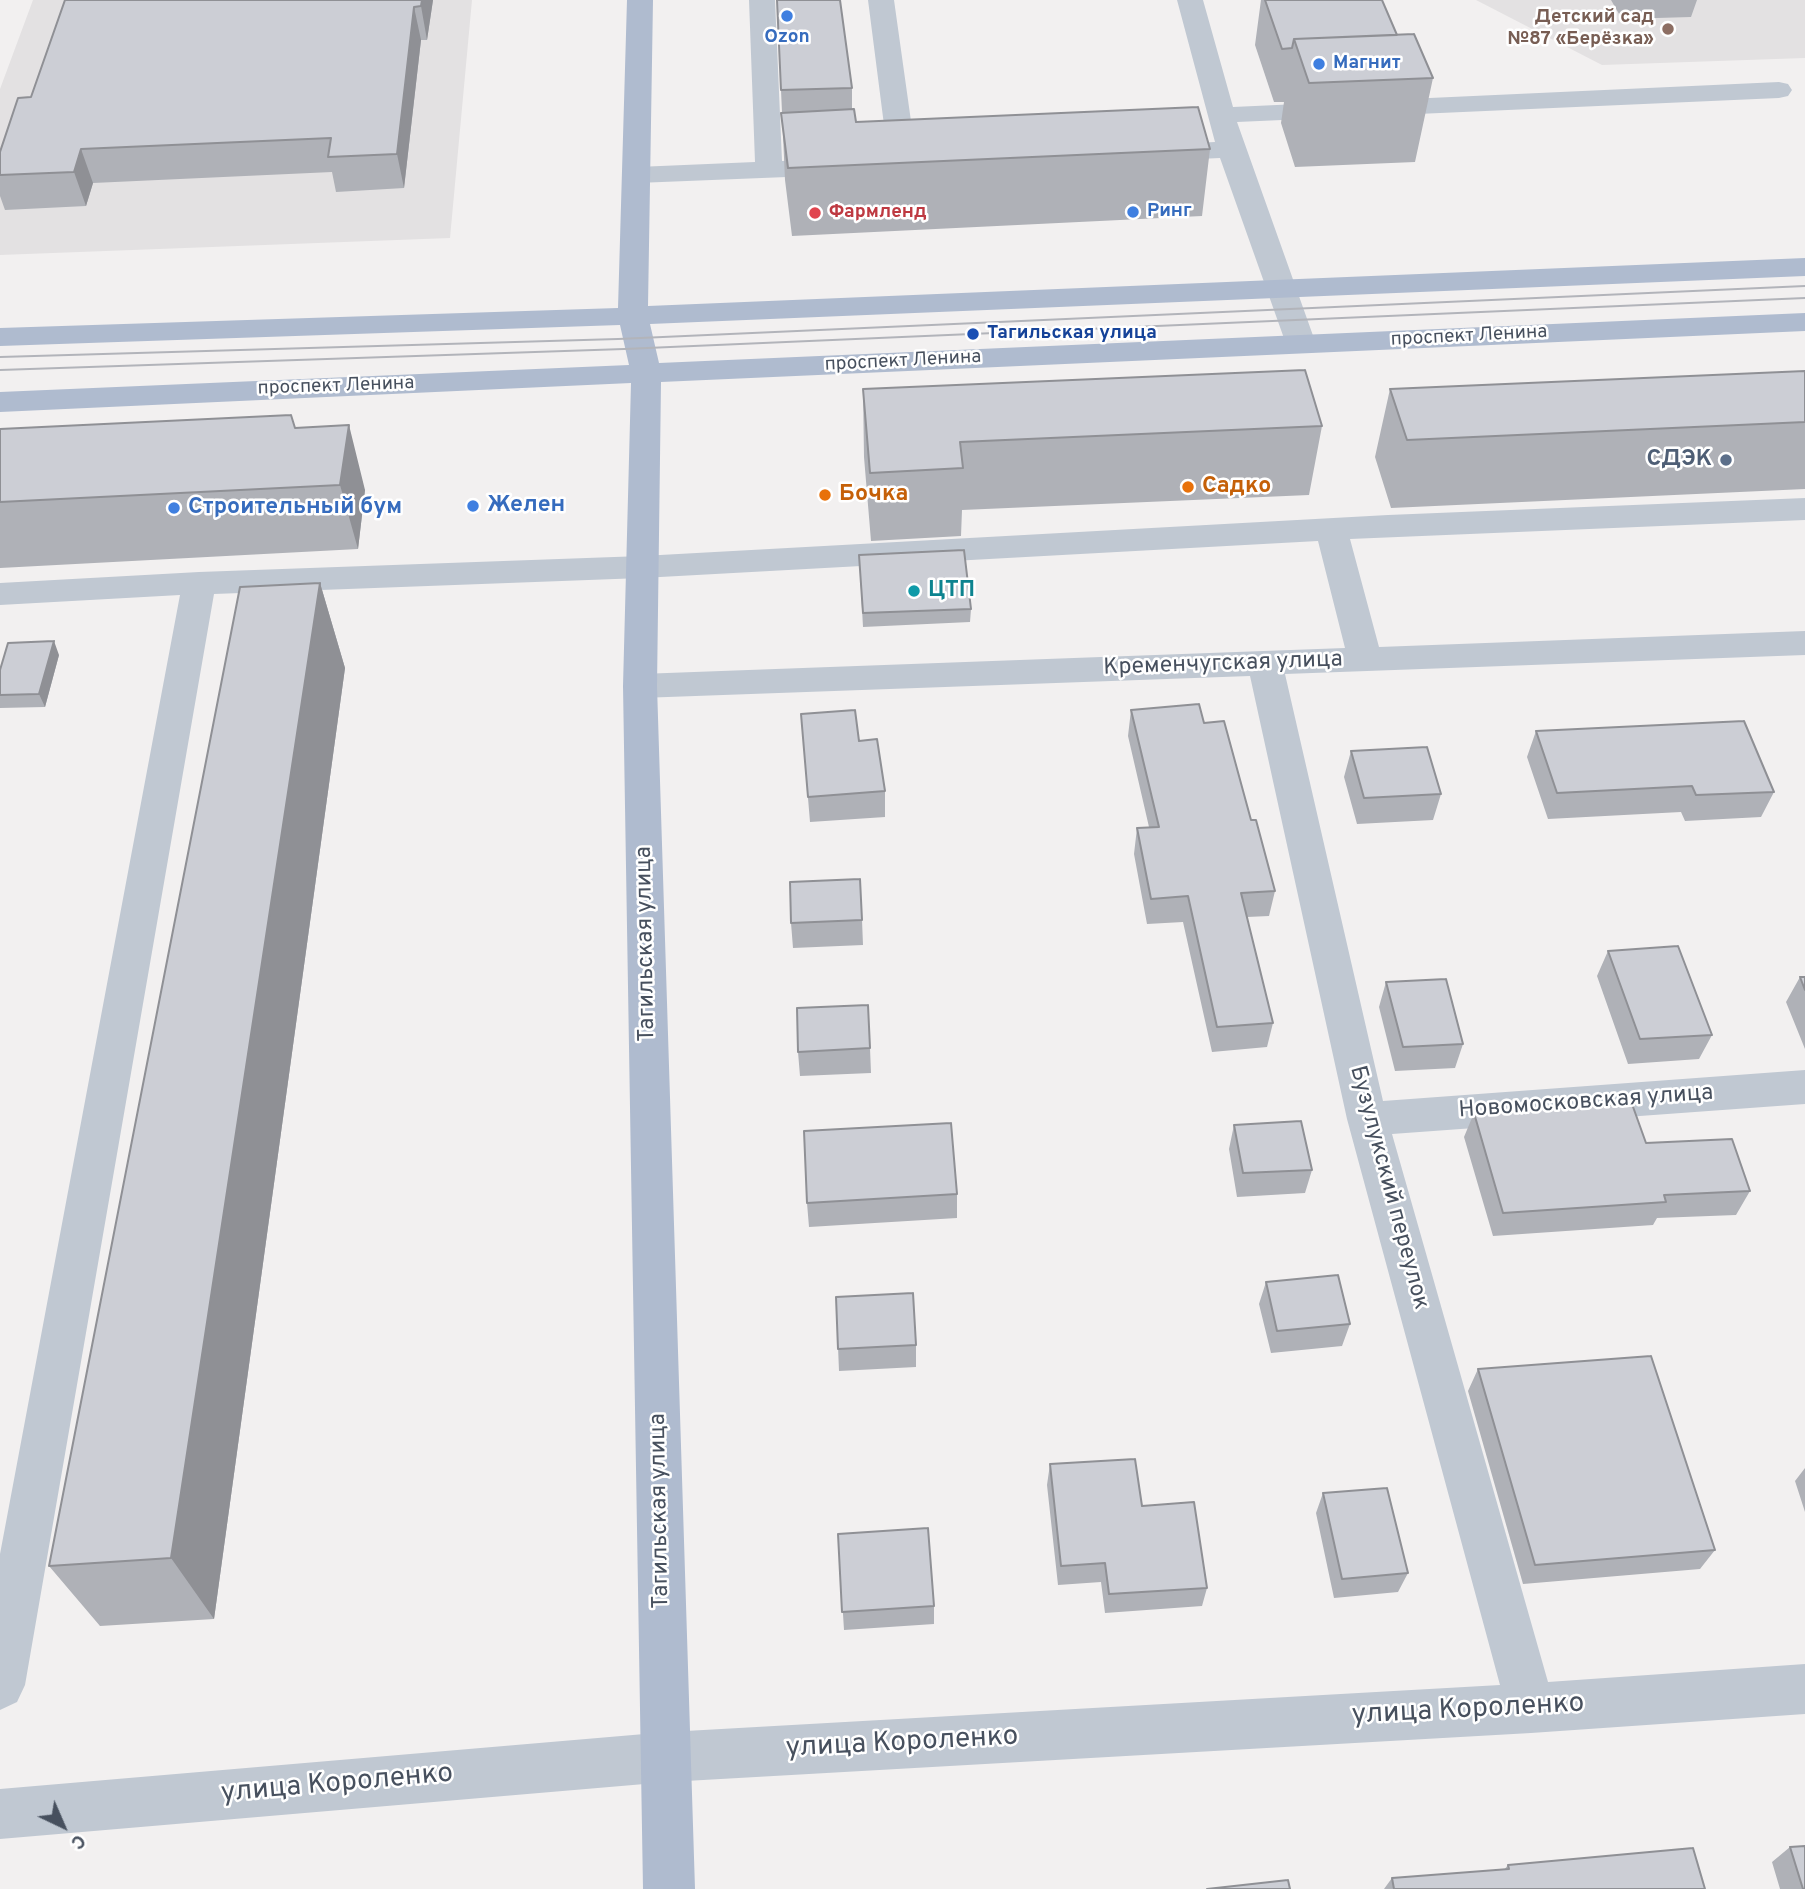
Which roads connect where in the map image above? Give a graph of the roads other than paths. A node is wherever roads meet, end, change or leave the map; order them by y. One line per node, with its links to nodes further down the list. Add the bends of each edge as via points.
1 (640, 0): 12 (main road, Тагильская улица)
2 (762, 0): 11 (street)
3 (881, 0): 10 (street)
4 (1190, 0): 6 (street)
5 (1779, 90): 6 (street)
6 (1222, 115): 7 (street)
7 (1231, 149): 8 (street); 14 (street)
8 (1136, 154)
9 (931, 163): 10 (street)
10 (881, 165): 11 (street)
11 (769, 170): 12 (street)
12 (637, 175): 15 (main road, Тагильская улица)
13 (1805, 267): 14 (main road)
14 (1282, 288): 15 (main road); 18 (street)
15 (633, 316): 17 (main road); 19 (main road, Тагильская улица)
16 (1805, 322): 18 (main road, проспект Ленина)
17 (0, 337)
18 (1301, 344): 19 (main road, проспект Ленина)
19 (646, 372): 20 (main road, проспект Ленина); 23 (main road, Тагильская улица)
20 (0, 402)
21 (1805, 509): 22 (street)
22 (1331, 529): 23 (street); 27 (street)
23 (642, 567): 24 (street); 29 (main road, Тагильская улица)
24 (199, 583): 25 (street); 32 (street)
25 (0, 594)
26 (1805, 643): 27 (street, Кременчугская улица)
27 (1365, 660): 28 (street, Кременчугская улица)
28 (1265, 664): 29 (street, Кременчугская улица); 31 (street, Бузулукский переулок)
29 (640, 686): 35 (main road, Тагильская улица)
30 (1805, 1087): 31 (street, Новомосковская улица)
31 (1367, 1119): 34 (street, Бузулукский переулок)
32 (0, 1685)
33 (1805, 1689): 34 (street, улица Короленко)
34 (1531, 1708): 35 (street, улица Короленко)
35 (668, 1757): 36 (street, улица Короленко); 37 (main road, Тагильская улица)
36 (0, 1814)
37 (669, 1889)

